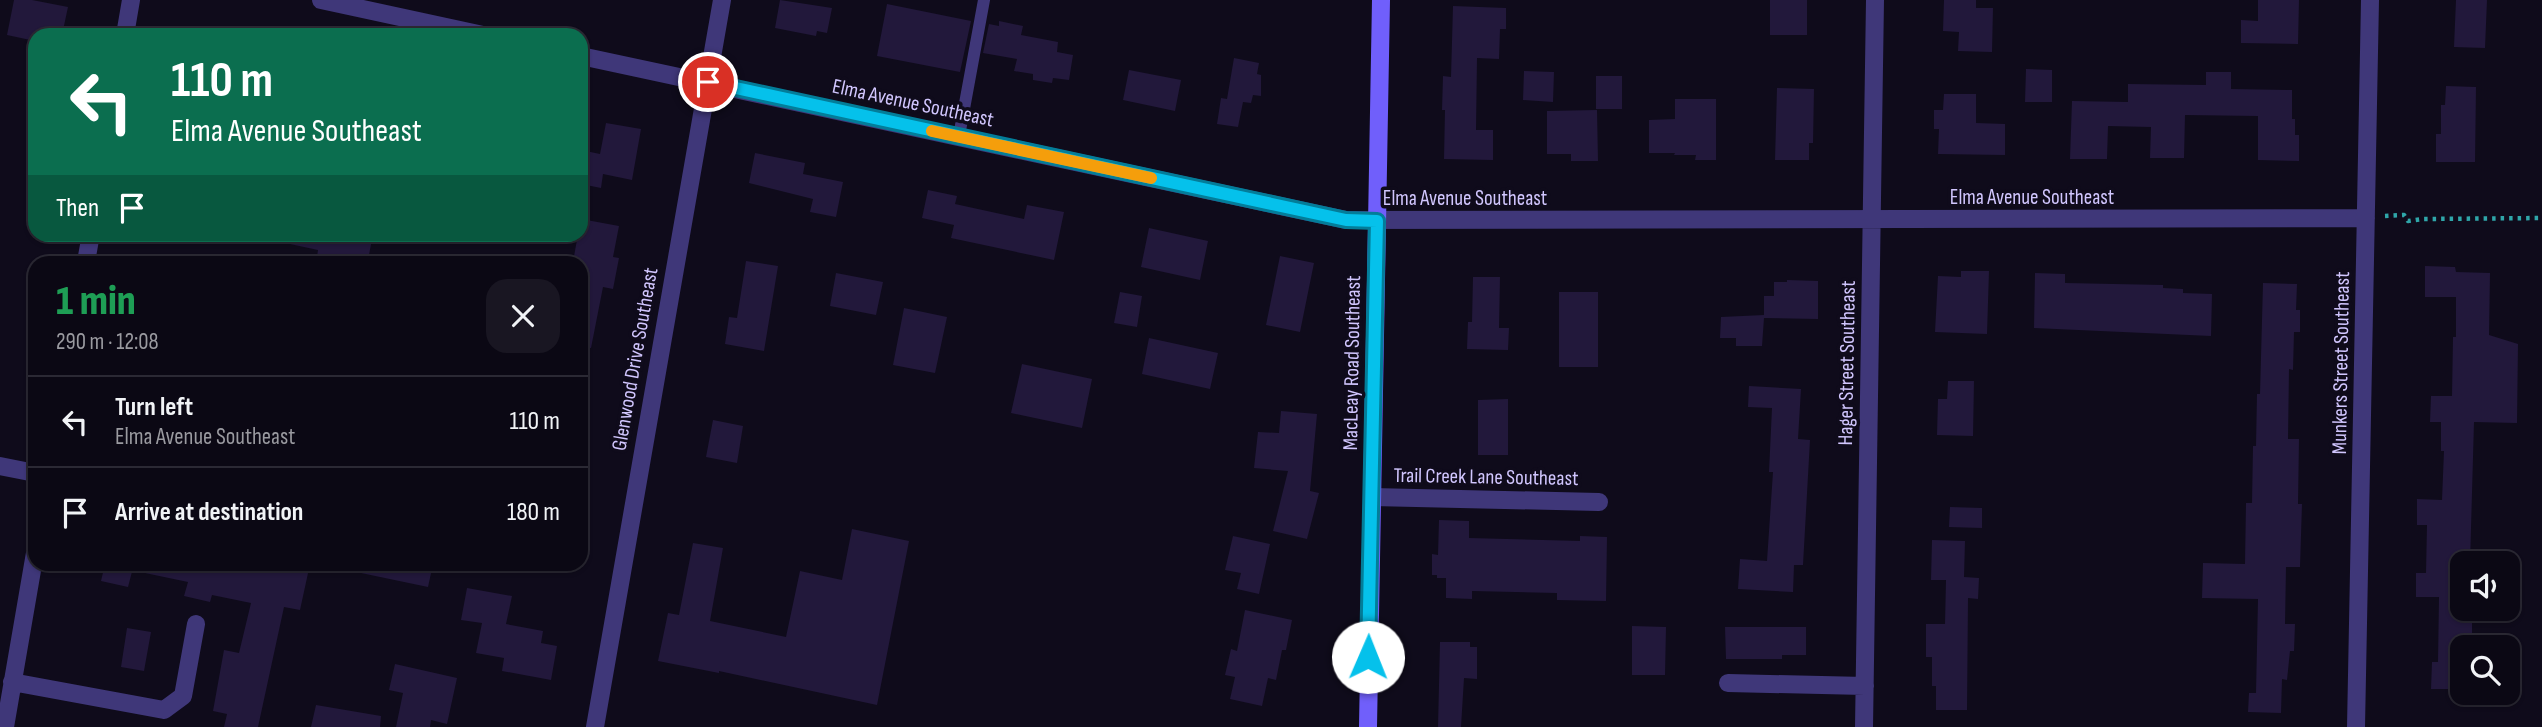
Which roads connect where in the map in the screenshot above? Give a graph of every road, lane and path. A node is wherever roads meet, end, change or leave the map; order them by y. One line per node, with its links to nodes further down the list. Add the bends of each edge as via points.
1 (131, 0): 9 (street)
2 (321, 0): 8 (street)
3 (722, 0): 12 (street, Glenwood Drive Southeast)
4 (985, 0): 13 (lane)
5 (1381, 0): 17 (street, MacLeay Road Southeast)
6 (1874, 0): 16 (street, Hager Street Southeast)
7 (2370, 0): 14 (street, Munkers Street Southeast)
8 (389, 7): 10 (street)
9 (126, 28)
10 (460, 28)
11 (588, 56): 12 (street, Elma Avenue Southeast)
12 (708, 82): 13 (street, Elma Avenue Southeast); 28 (street, Glenwood Drive Southeast)
13 (959, 136): 17 (street, Elma Avenue Southeast, via 1346,220)
14 (2367, 218): 15 (path); 16 (street, Elma Avenue Southeast); 31 (street, Munkers Street Southeast)
15 (2542, 218)
16 (1872, 220): 17 (street, Elma Avenue Southeast); 26 (street, Hager Street Southeast)
17 (1377, 221): 20 (street, MacLeay Road Southeast)
18 (0, 466): 19 (street)
19 (28, 472)
20 (1372, 497): 21 (street, Trail Creek Lane Southeast); 29 (street, MacLeay Road Southeast)
21 (1599, 502)
22 (32, 571): 24 (street)
23 (196, 624): 24 (street, via 183,696 164,710)
24 (12, 682): 27 (street)
25 (1728, 683): 26 (street)
26 (1865, 686): 30 (street, Hager Street Southeast)
27 (4, 716)
28 (595, 727)
29 (1368, 727)
30 (1864, 727)
31 (2356, 727)

